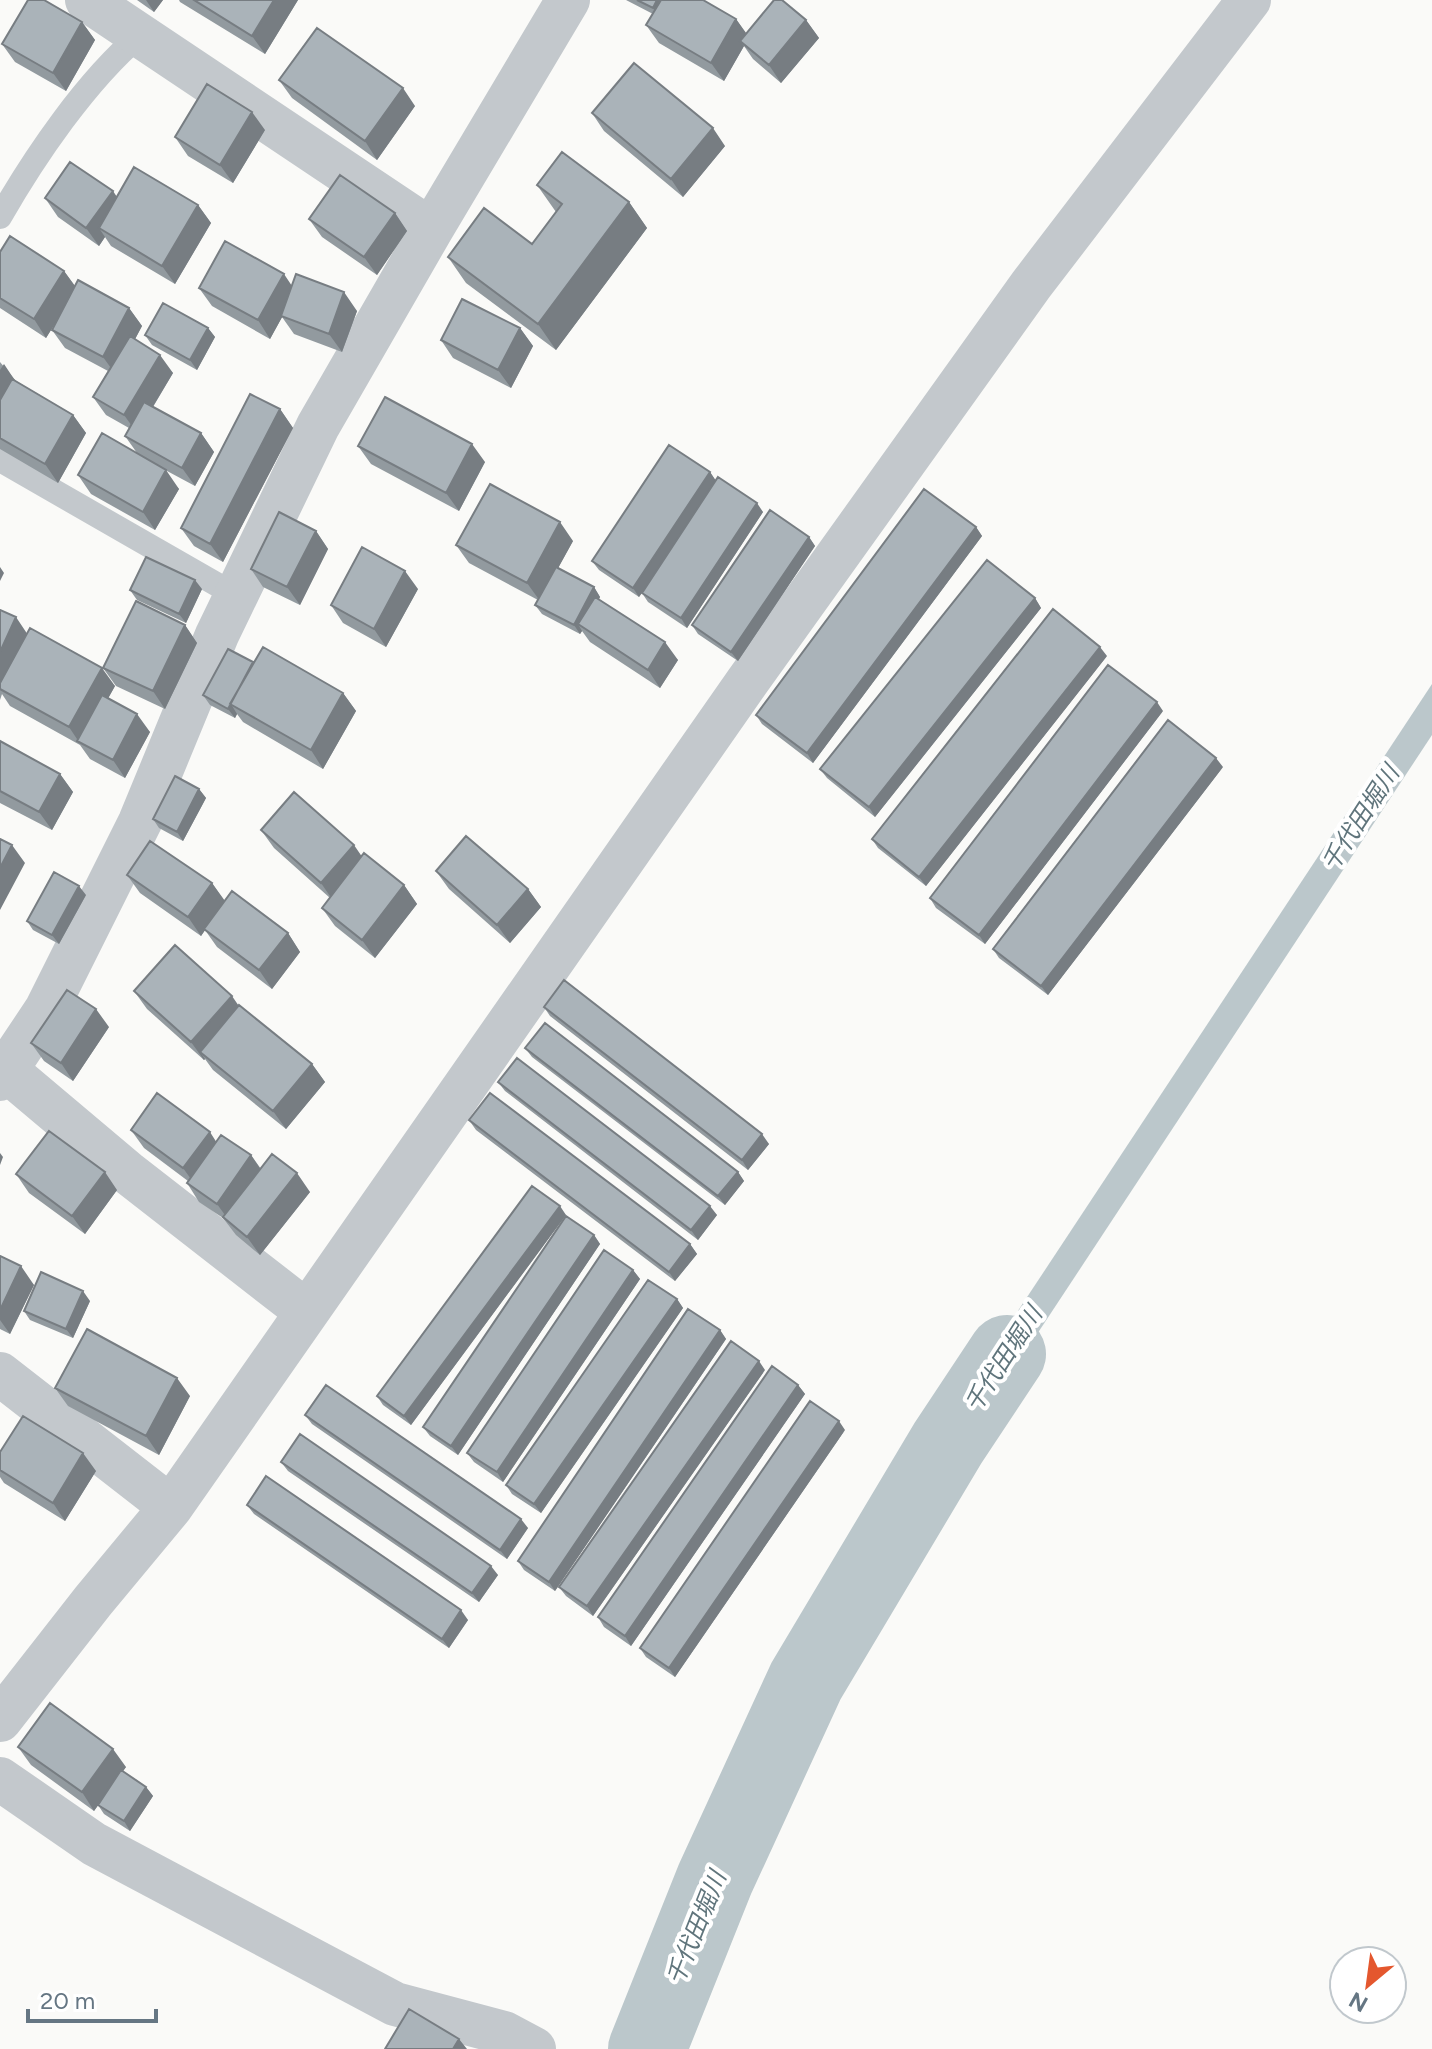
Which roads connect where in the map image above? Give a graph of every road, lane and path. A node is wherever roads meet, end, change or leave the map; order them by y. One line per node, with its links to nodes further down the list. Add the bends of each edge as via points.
1 (87, 0): 4 (street)
2 (568, 0): 6 (street)
3 (1249, 0): 10 (street, via 939,413)
4 (140, 35): 5 (lane, via 117,54 46,145); 6 (street)
5 (0, 217)
6 (431, 230): 8 (street, via 318,426)
7 (0, 460): 8 (lane)
8 (237, 596): 9 (street, via 140,822 46,1010)
9 (3, 1074): 10 (street)
10 (307, 1312): 12 (street)
11 (0, 1374): 12 (street)
12 (171, 1507): 13 (street)
13 (0, 1720)
14 (0, 1779): 15 (street, via 94,1844 395,2004 504,2033)
15 (534, 2049)

